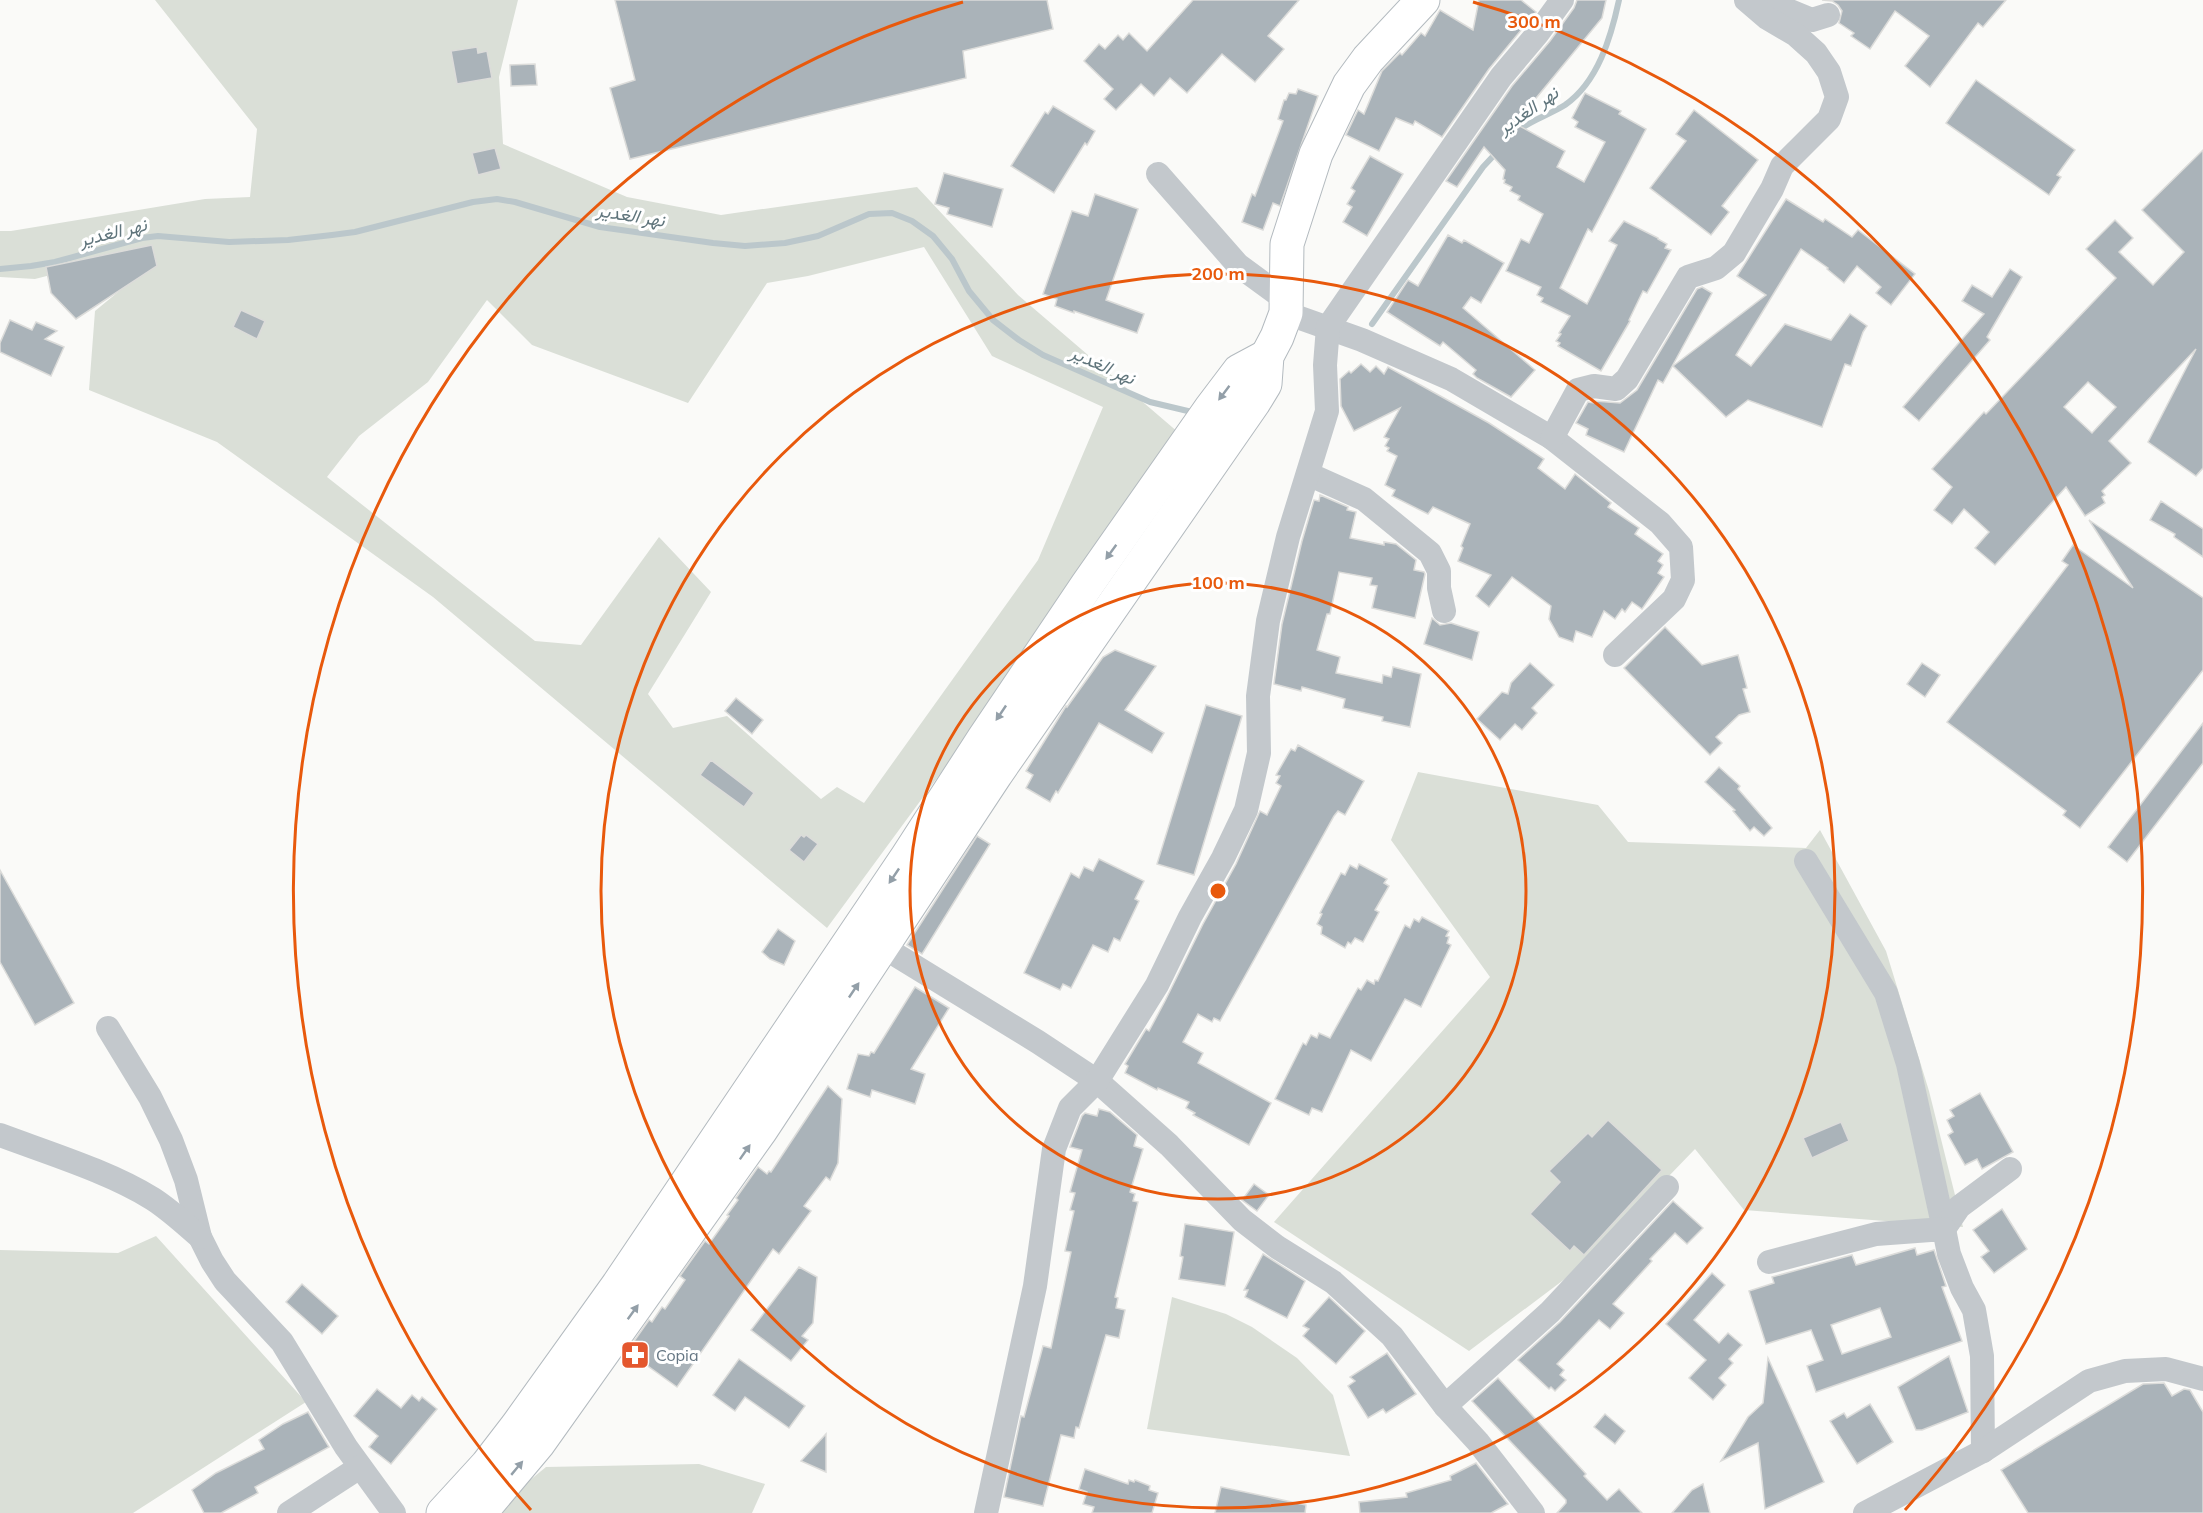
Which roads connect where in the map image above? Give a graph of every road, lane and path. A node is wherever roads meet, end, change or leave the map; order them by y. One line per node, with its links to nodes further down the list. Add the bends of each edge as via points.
1 (1423, 0): 7 (street, via 1349,85 1316,154 1287,244)
2 (1562, 0): 8 (street, via 1501,77)
3 (1746, 0): 9 (street, via 1816,53 1829,72 1837,97 1829,119 1782,166 1734,253 1716,268 1688,277 1626,379 1616,389 1594,386 1578,390)
4 (1763, 0): 5 (street, via 1812,20)
5 (1828, 15)
6 (1158, 174): 7 (street, via 1238,265)
7 (1286, 307): 8 (street); 14 (street, via 1267,356 1239,371 1081,594)
8 (1328, 327): 9 (street, via 1451,379); 10 (street, via 1327,411)
9 (1552, 438): 12 (street, via 1660,523 1681,547 1683,580 1674,599)
10 (1308, 474): 11 (street, via 1364,499 1430,553 1439,571); 16 (street, via 1268,621 1258,696 1259,753 1246,810 1157,986)
11 (1444, 611)
12 (1615, 656)
13 (1806, 861): 20 (street, via 1886,993 1908,1064)
14 (869, 939): 16 (street); 29 (street, via 677,1199 559,1369 487,1465); 30 (street, one-way to 14, via 538,1444 760,1130)
15 (108, 1028): 21 (street, via 171,1140)
16 (1097, 1082): 24 (street, via 1169,1145 1242,1220 1333,1282 1392,1336); 31 (street, via 1070,1108 1054,1149 1035,1286)
17 (0, 1136): 21 (street, via 68,1160 154,1199)
18 (2010, 1169): 20 (street, via 1959,1207)
19 (1667, 1187): 24 (street, via 1551,1312)
20 (1944, 1229): 22 (street, via 1876,1234); 25 (street, via 1949,1254 1974,1310 1982,1356)
21 (200, 1237): 26 (street, via 225,1281 282,1342)
22 (1769, 1262)
23 (2203, 1379): 25 (street, via 2166,1369 2125,1371 2089,1381)
24 (1445, 1406): 32 (street)
25 (1983, 1451): 33 (street)
26 (360, 1467): 27 (street); 28 (street)
27 (281, 1508)
28 (394, 1513)
29 (443, 1513)
30 (480, 1513)
31 (986, 1513)
32 (1533, 1513)
33 (1865, 1513)

